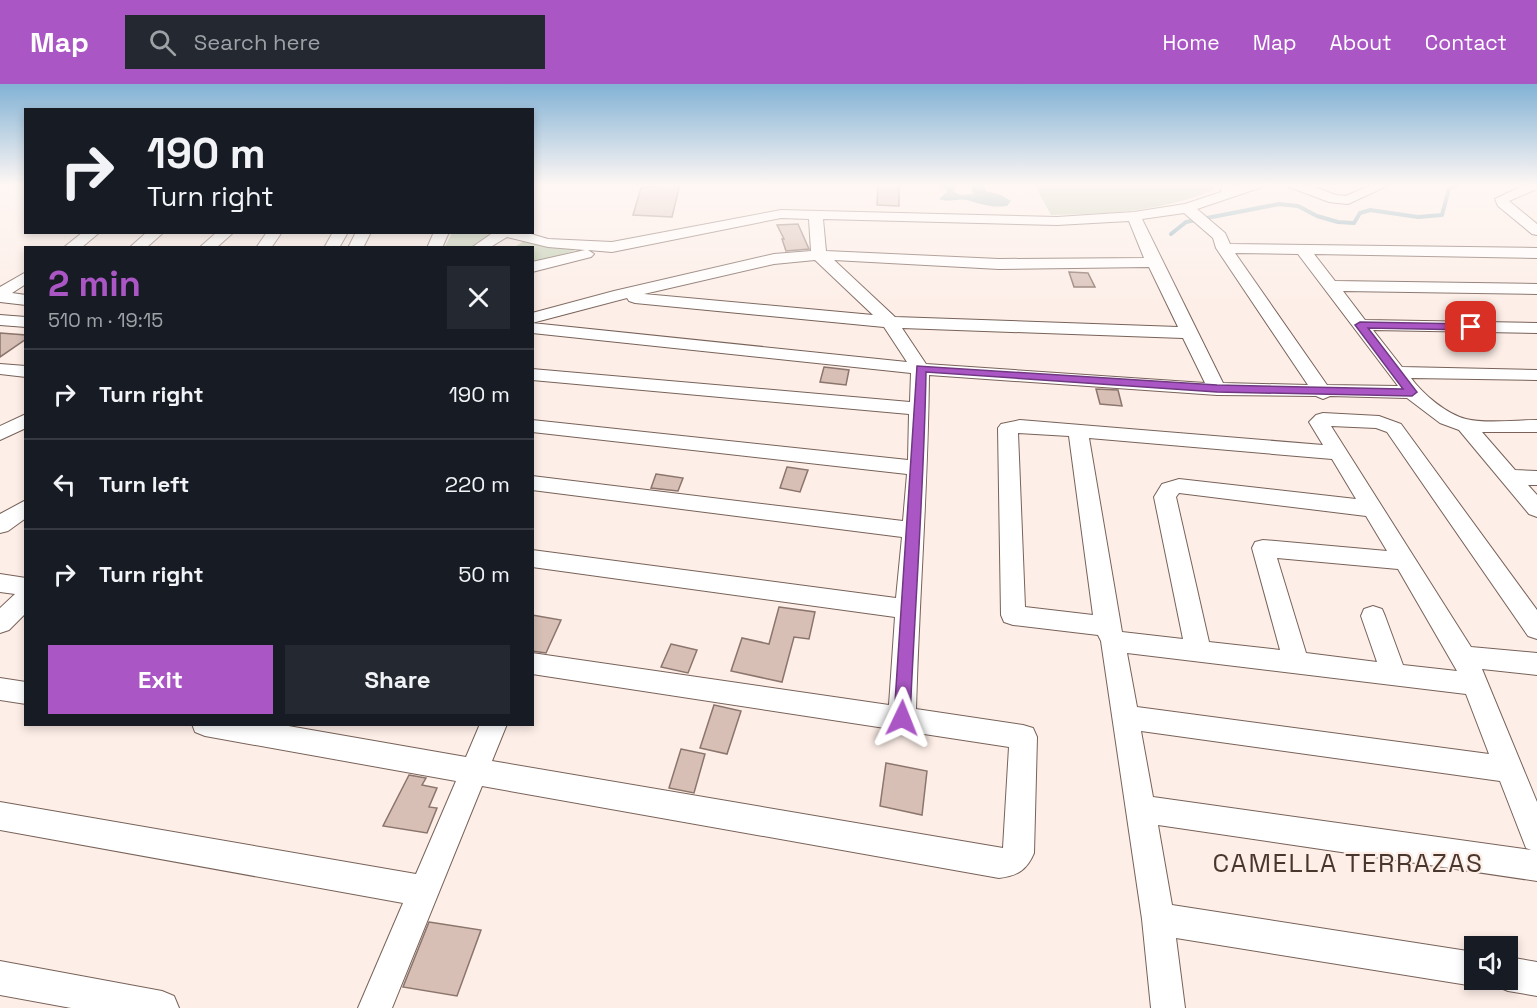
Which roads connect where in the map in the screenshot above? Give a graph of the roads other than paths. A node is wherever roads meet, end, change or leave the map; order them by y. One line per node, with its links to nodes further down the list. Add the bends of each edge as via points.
1 (712, 227): 12 (street)
2 (817, 227): 22 (street)
3 (1139, 227): 23 (street)
4 (1206, 227): 13 (street)
5 (534, 231): 12 (street, via 588,239)
6 (90, 234): 14 (street)
7 (154, 234): 15 (street)
8 (224, 234): 16 (street)
9 (509, 234): 17 (street)
10 (510, 234): 18 (street)
11 (516, 234): 19 (street, via 570,246)
12 (645, 240): 19 (street)
13 (1222, 242): 20 (street); 47 (street)
14 (73, 246)
15 (139, 246)
16 (208, 246)
17 (482, 246)
18 (498, 246)
19 (612, 247): 24 (street)
20 (1302, 249): 21 (street); 26 (street)
21 (1537, 253)
22 (819, 255): 23 (street, via 999,264); 29 (street, via 774,259); 34 (street)
23 (1154, 262): 38 (street)
24 (534, 266)
25 (24, 278): 28 (street)
26 (1330, 286): 27 (street); 35 (street)
27 (1537, 289)
28 (0, 295): 30 (street)
29 (614, 296): 31 (street); 34 (street)
30 (24, 300)
31 (534, 317)
32 (0, 320): 33 (street)
33 (24, 322)
34 (890, 322): 38 (street); 40 (street)
35 (1360, 325): 37 (street); 42 (street)
36 (534, 328): 40 (street)
37 (1537, 328)
38 (1190, 333): 45 (street)
39 (0, 369): 41 (street)
40 (921, 369): 45 (street); 48 (street)
41 (24, 372)
42 (1396, 372): 44 (street); 46 (street)
43 (534, 374): 48 (street)
44 (1537, 375)
45 (1217, 389): 47 (street)
46 (1412, 392): 47 (street); 50 (street, via 1448,419)
47 (1323, 393)
48 (919, 409): 54 (street)
49 (534, 426): 54 (street)
50 (1466, 426): 51 (street); 55 (street)
51 (1537, 426)
52 (1078, 432): 53 (street); 74 (street); 74 (street, via 1008,428 1013,615)
53 (1337, 453): 60 (street); 73 (street, via 1319,422 1323,419 1379,422 1394,428)
54 (918, 468): 64 (street)
55 (1509, 477): 56 (street); 61 (street)
56 (1537, 478)
57 (534, 483): 64 (street)
58 (24, 495): 62 (street)
59 (24, 508): 63 (street)
60 (1373, 509): 66 (street); 75 (street, via 1179,486 1169,489 1165,497)
61 (1537, 509)
62 (0, 511)
63 (0, 525)
64 (912, 530): 70 (street)
65 (534, 558): 70 (street)
66 (1406, 561): 76 (street); 77 (street, via 1263,548)
67 (0, 583): 68 (street)
68 (24, 587)
69 (24, 600): 72 (street)
70 (907, 609): 85 (street)
71 (1373, 616): 80 (street)
72 (0, 623)
73 (1537, 629)
74 (1110, 634): 75 (street); 84 (street)
75 (1198, 651): 77 (street)
76 (1464, 657): 79 (street); 81 (street)
77 (1296, 662): 80 (street)
78 (534, 663): 85 (street)
79 (1537, 664)
80 (1394, 674): 81 (street)
81 (1475, 684): 88 (street)
82 (0, 689): 83 (street)
83 (24, 693)
84 (1124, 717): 88 (street); 90 (street)
85 (902, 718): 89 (street, via 1023,737 1018,853 1010,862)
86 (217, 726): 89 (street)
87 (493, 726): 89 (street)
88 (1510, 770): 92 (street)
89 (475, 771): 94 (street)
90 (1139, 810): 93 (street); 95 (street)
91 (0, 816): 94 (street)
92 (1537, 838)
93 (1537, 866)
94 (424, 891): 101 (street)
95 (1158, 920): 96 (street); 102 (street)
96 (1464, 967)
97 (1518, 976): 99 (street)
98 (0, 978): 100 (street)
99 (1537, 979)
100 (162, 1008)
101 (375, 1008)
102 (1168, 1008)

